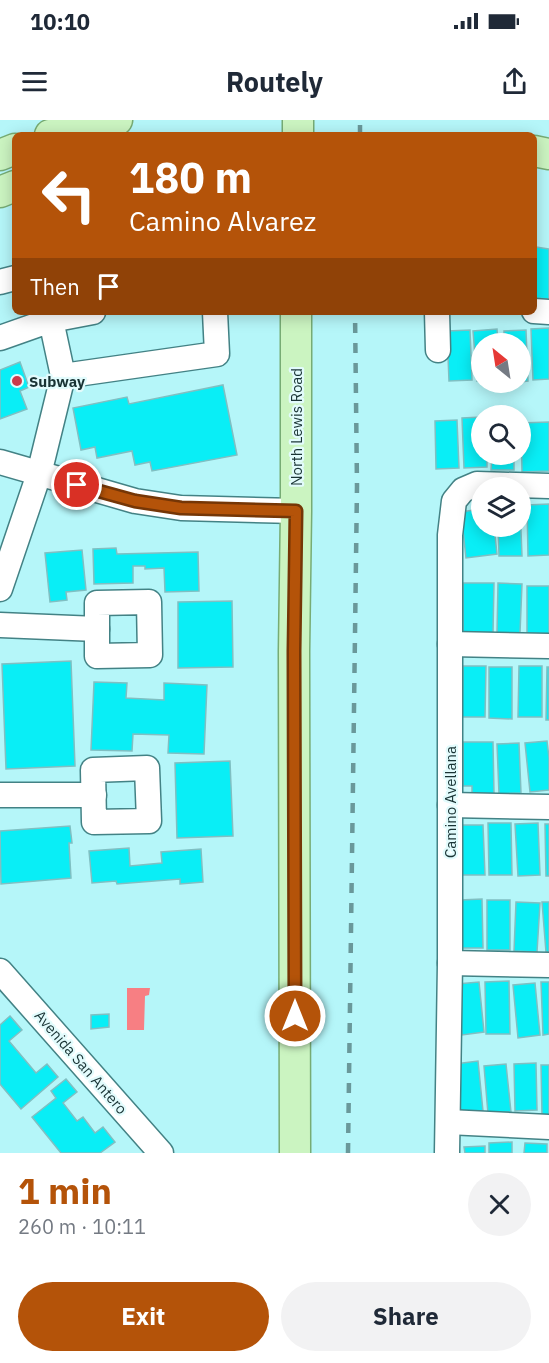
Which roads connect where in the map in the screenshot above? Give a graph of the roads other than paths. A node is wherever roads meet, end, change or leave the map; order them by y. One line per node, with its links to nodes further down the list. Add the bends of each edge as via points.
1 (117, 120): 2 (main road)
2 (63, 132)
3 (77, 315): 7 (street)
4 (215, 315): 10 (street, via 217,354)
5 (296, 315): 14 (main road, North Lewis Road)
6 (437, 315): 9 (street)
7 (51, 320): 8 (street); 10 (street)
8 (0, 338)
9 (438, 350)
10 (63, 376): 12 (street)
11 (0, 462): 12 (street)
12 (39, 474): 14 (street, via 135,501 181,508); 15 (street)
13 (549, 486): 18 (street, Camino Avellana, via 477,484 463,490 454,501 450,535)
14 (296, 511): 30 (main road, North Lewis Road)
15 (0, 589)
16 (0, 625): 17 (street)
17 (97, 629)
18 (450, 644): 19 (street); 22 (street, Camino Avellana)
19 (549, 646)
20 (0, 795): 21 (street)
21 (94, 795)
22 (450, 805): 23 (street); 24 (street, Camino Avellana)
23 (549, 807)
24 (450, 963): 25 (street); 27 (street, Camino Avellana)
25 (549, 965)
26 (0, 971): 29 (street, Avenida San Antero)
27 (448, 1122): 28 (street); 31 (street, Camino Avellana)
28 (549, 1127)
29 (161, 1153)
30 (295, 1153)
31 (447, 1153)

